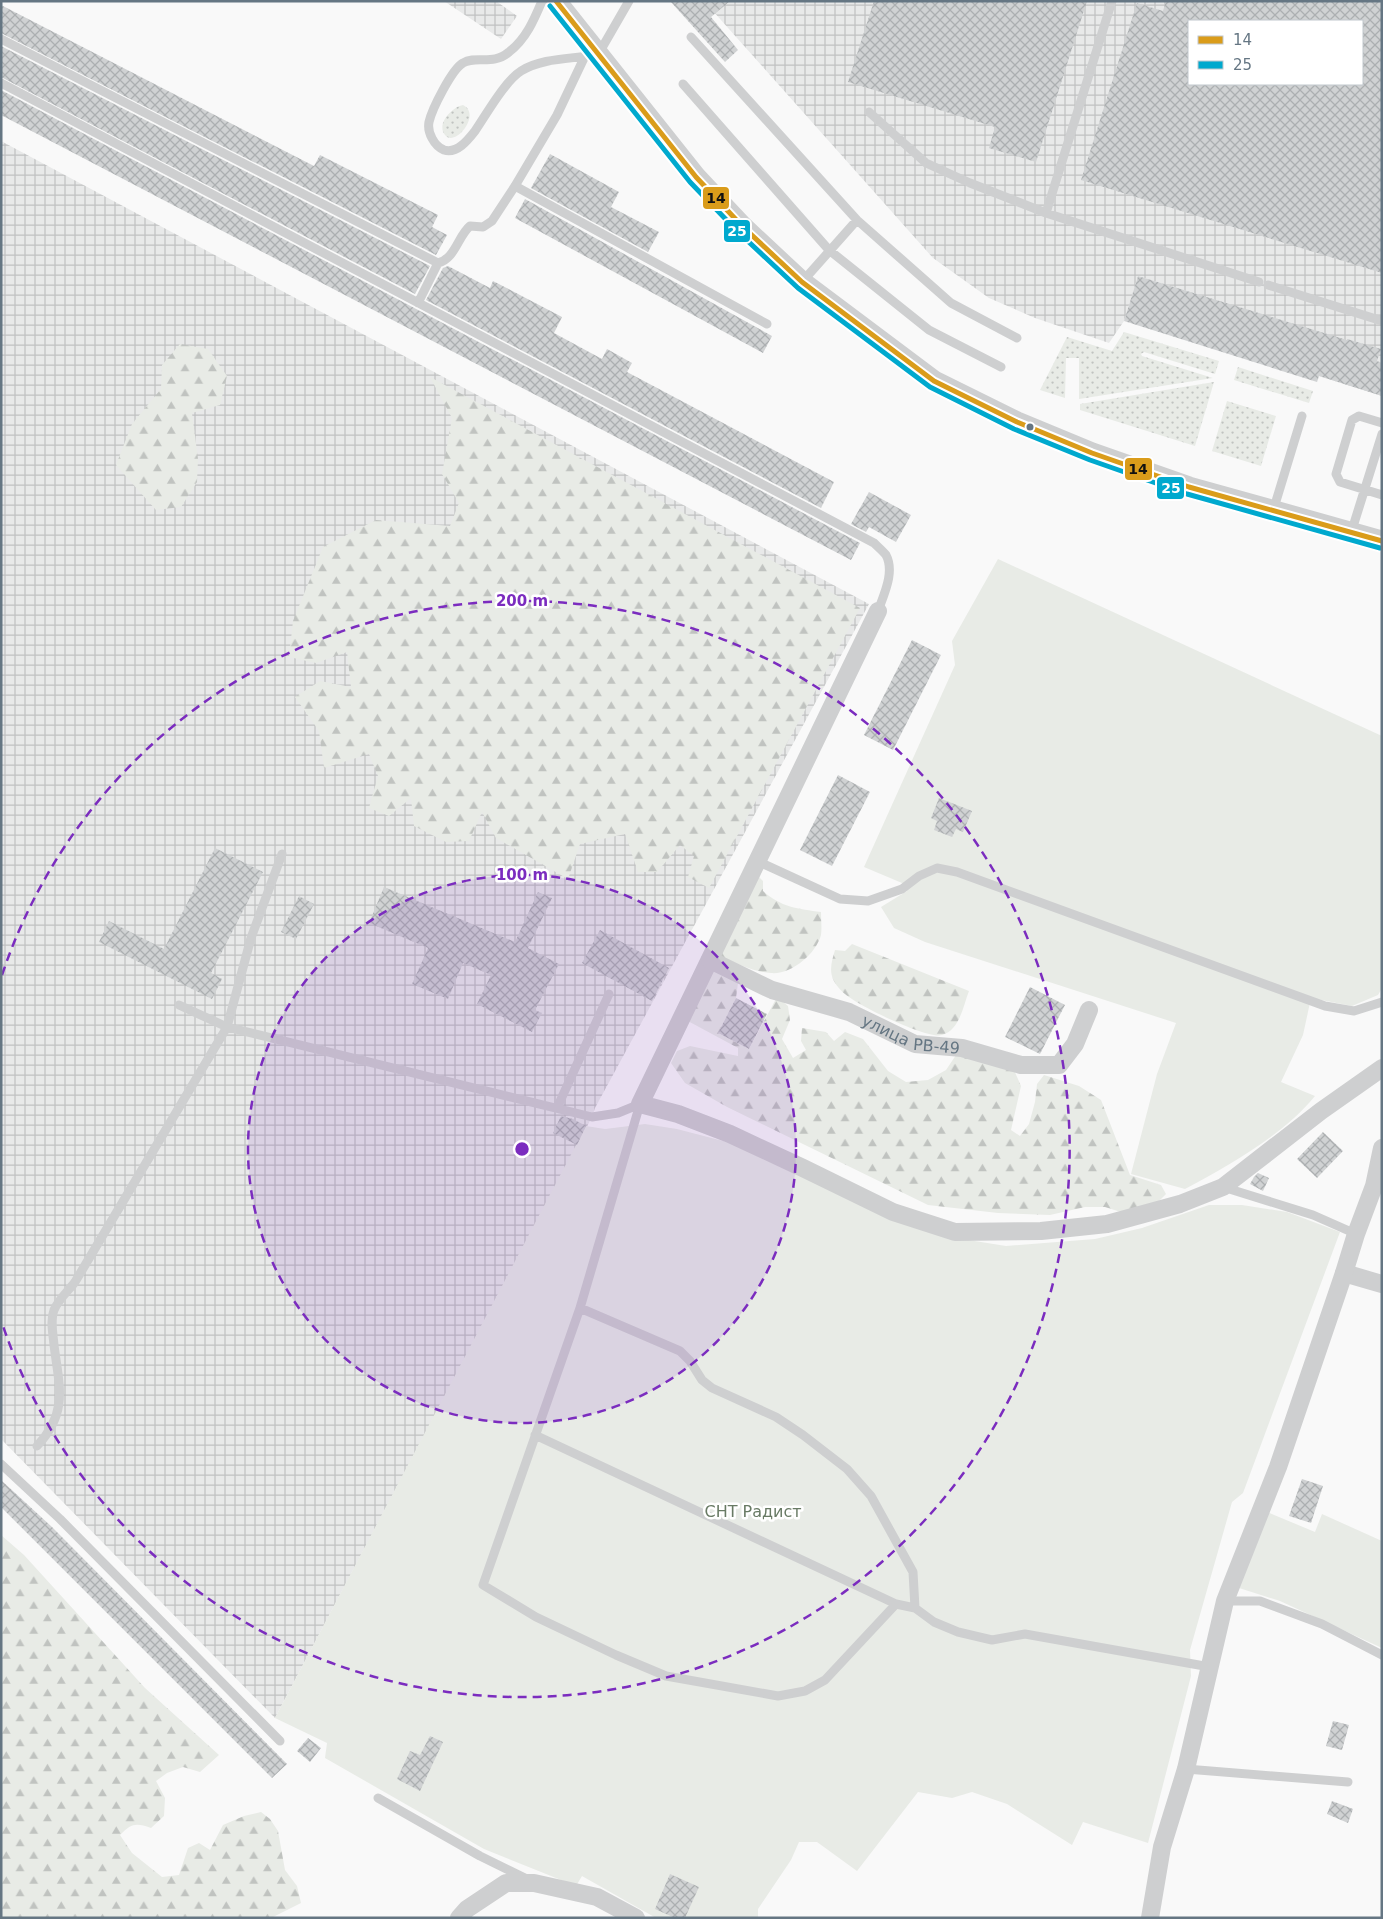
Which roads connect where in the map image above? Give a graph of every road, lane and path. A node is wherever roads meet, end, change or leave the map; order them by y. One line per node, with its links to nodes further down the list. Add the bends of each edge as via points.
1 (542, 1): 7 (lane, via 522,39 510,52 499,59 464,62 450,76 429,122 430,136 438,147 447,151 458,148 470,138 520,71 536,64)
2 (556, 1): 7 (street)
3 (629, 1): 7 (lane)
4 (1112, 1): 12 (lane)
5 (691, 37): 13 (lane)
6 (1, 39): 15 (lane)
7 (592, 56): 11 (lane); 16 (street, via 696,177)
8 (1, 83): 17 (lane)
9 (683, 84): 14 (lane)
10 (869, 112): 12 (lane, via 926,162)
11 (515, 186): 15 (lane, via 492,221 483,227 470,226 452,252); 19 (lane)
12 (1046, 213): 18 (lane)
13 (857, 220): 14 (lane); 20 (lane, via 951,303)
14 (829, 250): 16 (lane); 21 (lane, via 929,330)
15 (438, 263): 17 (lane)
16 (802, 282): 27 (street, via 934,381 1017,422 1181,484)
17 (418, 302): 30 (lane, via 874,543 886,555 889,572)
18 (1382, 321)
19 (768, 324)
20 (1017, 338)
21 (1001, 367)
22 (1302, 416): 27 (lane)
23 (1382, 423): 25 (lane, via 1359,416 1352,420 1336,474 1340,482)
24 (1382, 434): 25 (lane)
25 (1365, 489): 26 (lane); 28 (lane)
26 (1382, 495)
27 (1273, 511): 28 (street)
28 (1351, 533): 29 (street)
29 (1382, 541)
30 (878, 611): 32 (street)
31 (282, 854): 38 (lane, via 251,938)
32 (757, 861): 33 (street); 35 (lane, via 840,899 868,901 902,889 918,876 938,868 957,872 1325,1006 1354,1011)
33 (710, 960): 37 (street, улица РВ-49, via 772,990 850,1012 915,1044 962,1048 1021,1065 1059,1065 1075,1044); 40 (street)
34 (609, 994): 41 (lane)
35 (1382, 1002)
36 (179, 1006): 38 (lane)
37 (1089, 1010)
38 (227, 1027): 41 (lane); 49 (lane, via 75,1282 55,1309 52,1327 61,1396 57,1417)
39 (1382, 1068): 43 (street)
40 (640, 1104): 41 (lane, via 618,1113 592,1117); 43 (street, via 678,1114 730,1134 893,1212 955,1232 1042,1231 1107,1224 1180,1204); 47 (lane)
41 (557, 1108)
42 (1382, 1148): 44 (street, via 1374,1186)
43 (1223, 1187): 44 (lane, via 1313,1215)
44 (1356, 1234): 45 (street)
45 (1344, 1273): 46 (street); 51 (street, via 1278,1468)
46 (1382, 1284)
47 (580, 1308): 48 (lane); 53 (lane, via 680,1351 712,1388 776,1418 847,1469 871,1496 913,1572)
48 (535, 1435): 52 (lane); 52 (lane, via 483,1585 536,1617 616,1655 666,1676 778,1696 805,1691 825,1680)
49 (37, 1446)
50 (1, 1464): 56 (lane, via 60,1519)
51 (1225, 1601): 54 (lane, via 1260,1601 1322,1624); 55 (street)
52 (896, 1604): 53 (lane)
53 (915, 1608): 55 (lane, via 950,1629 992,1640 1025,1634)
54 (1382, 1655)
55 (1210, 1667): 57 (street)
56 (280, 1741)
57 (1186, 1769): 58 (lane); 63 (street, via 1162,1847)
58 (1348, 1782)
59 (378, 1798): 60 (lane)
60 (534, 1883): 61 (street, via 506,1883); 62 (street, via 596,1897)
61 (459, 1918)
62 (636, 1918)
63 (1150, 1918)

